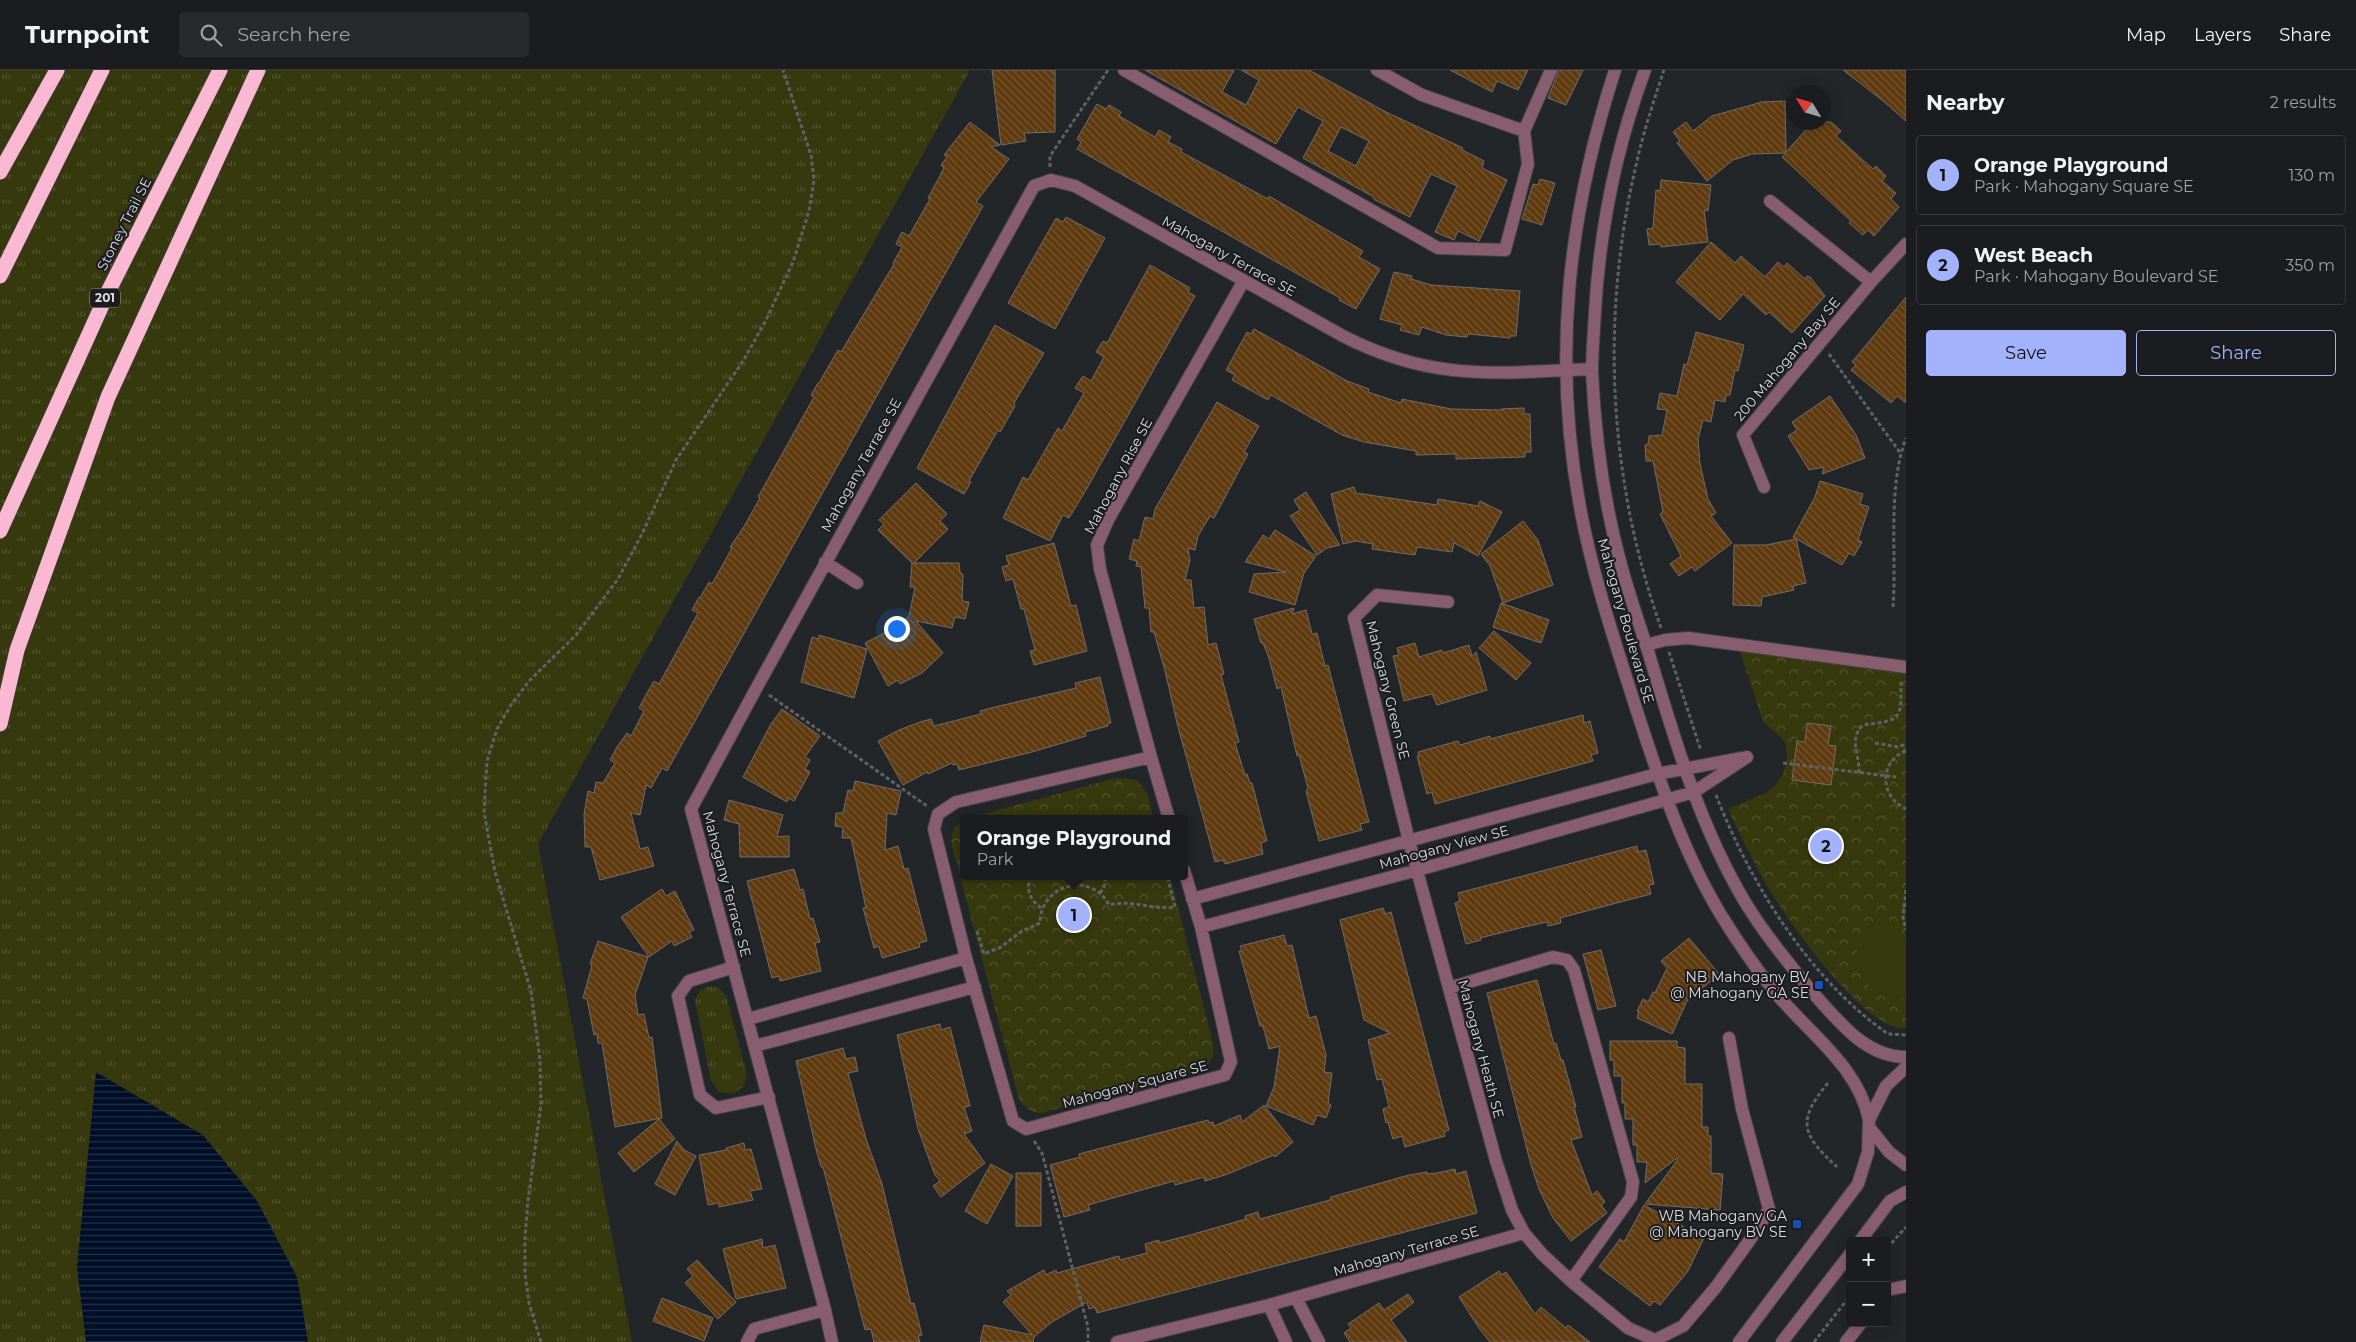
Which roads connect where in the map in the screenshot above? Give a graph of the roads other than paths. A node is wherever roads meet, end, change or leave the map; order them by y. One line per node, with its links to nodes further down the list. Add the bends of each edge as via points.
1 (57, 70): 11 (highway)
2 (102, 70): 14 (highway)
3 (220, 70): 20 (highway, Stoney Trail SE / 201, via 108,292)
4 (258, 70): 26 (highway, via 108,397 17,650)
5 (1124, 70): 10 (street, via 1438,248 1505,250 1528,164)
6 (1377, 70): 10 (street, via 1422,95)
7 (1551, 70): 10 (street)
8 (1615, 70): 18 (street, Mahogany Boulevard SE, via 1589,158 1579,206 1572,256)
9 (1645, 70): 17 (street, Mahogany Boulevard SE, via 1624,132 1605,214 1598,264)
10 (1524, 131)
11 (0, 172)
12 (1770, 202): 16 (street)
13 (1906, 244): 16 (street, 200 Mahogany Bay SE)
14 (0, 276)
15 (1243, 282): 18 (street, Mahogany Terrace SE, via 1362,346 1404,362 1451,372); 21 (street, Mahogany Terrace SE, via 1075,186 1051,180 1034,186); 27 (street, Mahogany Rise SE, via 1108,520 1097,545 1100,568)
16 (1871, 282): 19 (street, 200 Mahogany Bay SE, via 1743,435)
17 (1592, 369): 18 (street, Mahogany Terrace SE); 24 (street, Mahogany Boulevard SE, via 1608,507 1618,556)
18 (1565, 370): 29 (street, Mahogany Boulevard SE, via 1573,462 1590,553)
19 (1764, 487)
20 (0, 532)
21 (825, 562): 22 (street); 39 (street, Mahogany Terrace SE, via 691,809)
22 (857, 583)
23 (1448, 602): 33 (street, Mahogany Green SE, via 1377,595 1354,618)
24 (1646, 645): 25 (street, via 1688,638); 28 (street, Mahogany Boulevard SE)
25 (1904, 667)
26 (0, 719)
27 (1151, 757): 32 (street); 38 (street, via 956,802 938,814 934,830)
28 (1685, 768): 29 (street, Mahogany View SE); 30 (street, Mahogany Boulevard SE); 30 (street, Mahogany View SE, via 1747,757)
29 (1657, 774): 31 (street, Mahogany Boulevard SE); 33 (street, Mahogany View SE)
30 (1694, 792): 31 (street, Mahogany View SE); 45 (street, Mahogany Boulevard SE, via 1718,850 1746,902 1793,970 1864,1044 1883,1055)
31 (1667, 801): 34 (street, Mahogany View SE); 48 (street, Mahogany Boulevard SE, via 1685,845 1721,915 1779,996 1844,1066 1861,1094)
32 (1168, 815)
33 (1410, 841): 34 (street, Mahogany Green SE); 36 (street, Mahogany View SE)
34 (1418, 870): 37 (street, Mahogany View SE); 41 (street, Mahogany Heath SE)
35 (1187, 880): 36 (street, Mahogany Square SE)
36 (1192, 899): 37 (street, Mahogany Square SE)
37 (1201, 927): 40 (street, Mahogany Square SE, via 1231,1062 1225,1075 1026,1129 1013,1121)
38 (966, 958): 40 (street); 42 (street)
39 (734, 967): 42 (street, Mahogany Terrace SE); 47 (street, via 689,981 678,996 700,1095 716,1108)
40 (975, 987): 44 (street)
41 (1449, 988): 51 (street, Mahogany Heath SE, via 1496,1160 1512,1210); 54 (street, via 1554,957 1567,960 1574,970 1634,1182 1631,1197)
42 (748, 1019): 44 (street, Mahogany Terrace SE)
43 (1730, 1038): 54 (street, Mahogany Heath SE, via 1742,1109 1769,1209 1757,1230 1683,1326 1655,1340 1628,1328)
44 (755, 1046): 47 (street, Mahogany Terrace SE)
45 (1906, 1057)
46 (1906, 1066): 48 (street, via 1886,1086)
47 (768, 1097): 59 (street, Mahogany Terrace SE)
48 (1869, 1124): 49 (street, via 1889,1152); 66 (street, via 1868,1152 1858,1184)
49 (1906, 1165)
50 (1906, 1192): 52 (street, via 1890,1201)
51 (1524, 1234): 54 (street, Mahogany Heath SE); 57 (street, Mahogany Terrace SE)
52 (1863, 1237)
53 (1846, 1259): 67 (street)
54 (1570, 1281)
55 (1906, 1286): 56 (street)
56 (1891, 1289)
57 (1296, 1298): 58 (street, Mahogany Terrace SE); 65 (street)
58 (1269, 1305): 63 (street, Mahogany Terrace SE); 64 (street)
59 (826, 1310): 61 (street, via 754,1329); 62 (street, Mahogany Terrace SE)
60 (1858, 1327): 68 (street)
61 (747, 1342)
62 (832, 1342)
63 (1117, 1342)
64 (1286, 1342)
65 (1319, 1342)
66 (1739, 1342)
67 (1782, 1342)
68 (1846, 1342)

